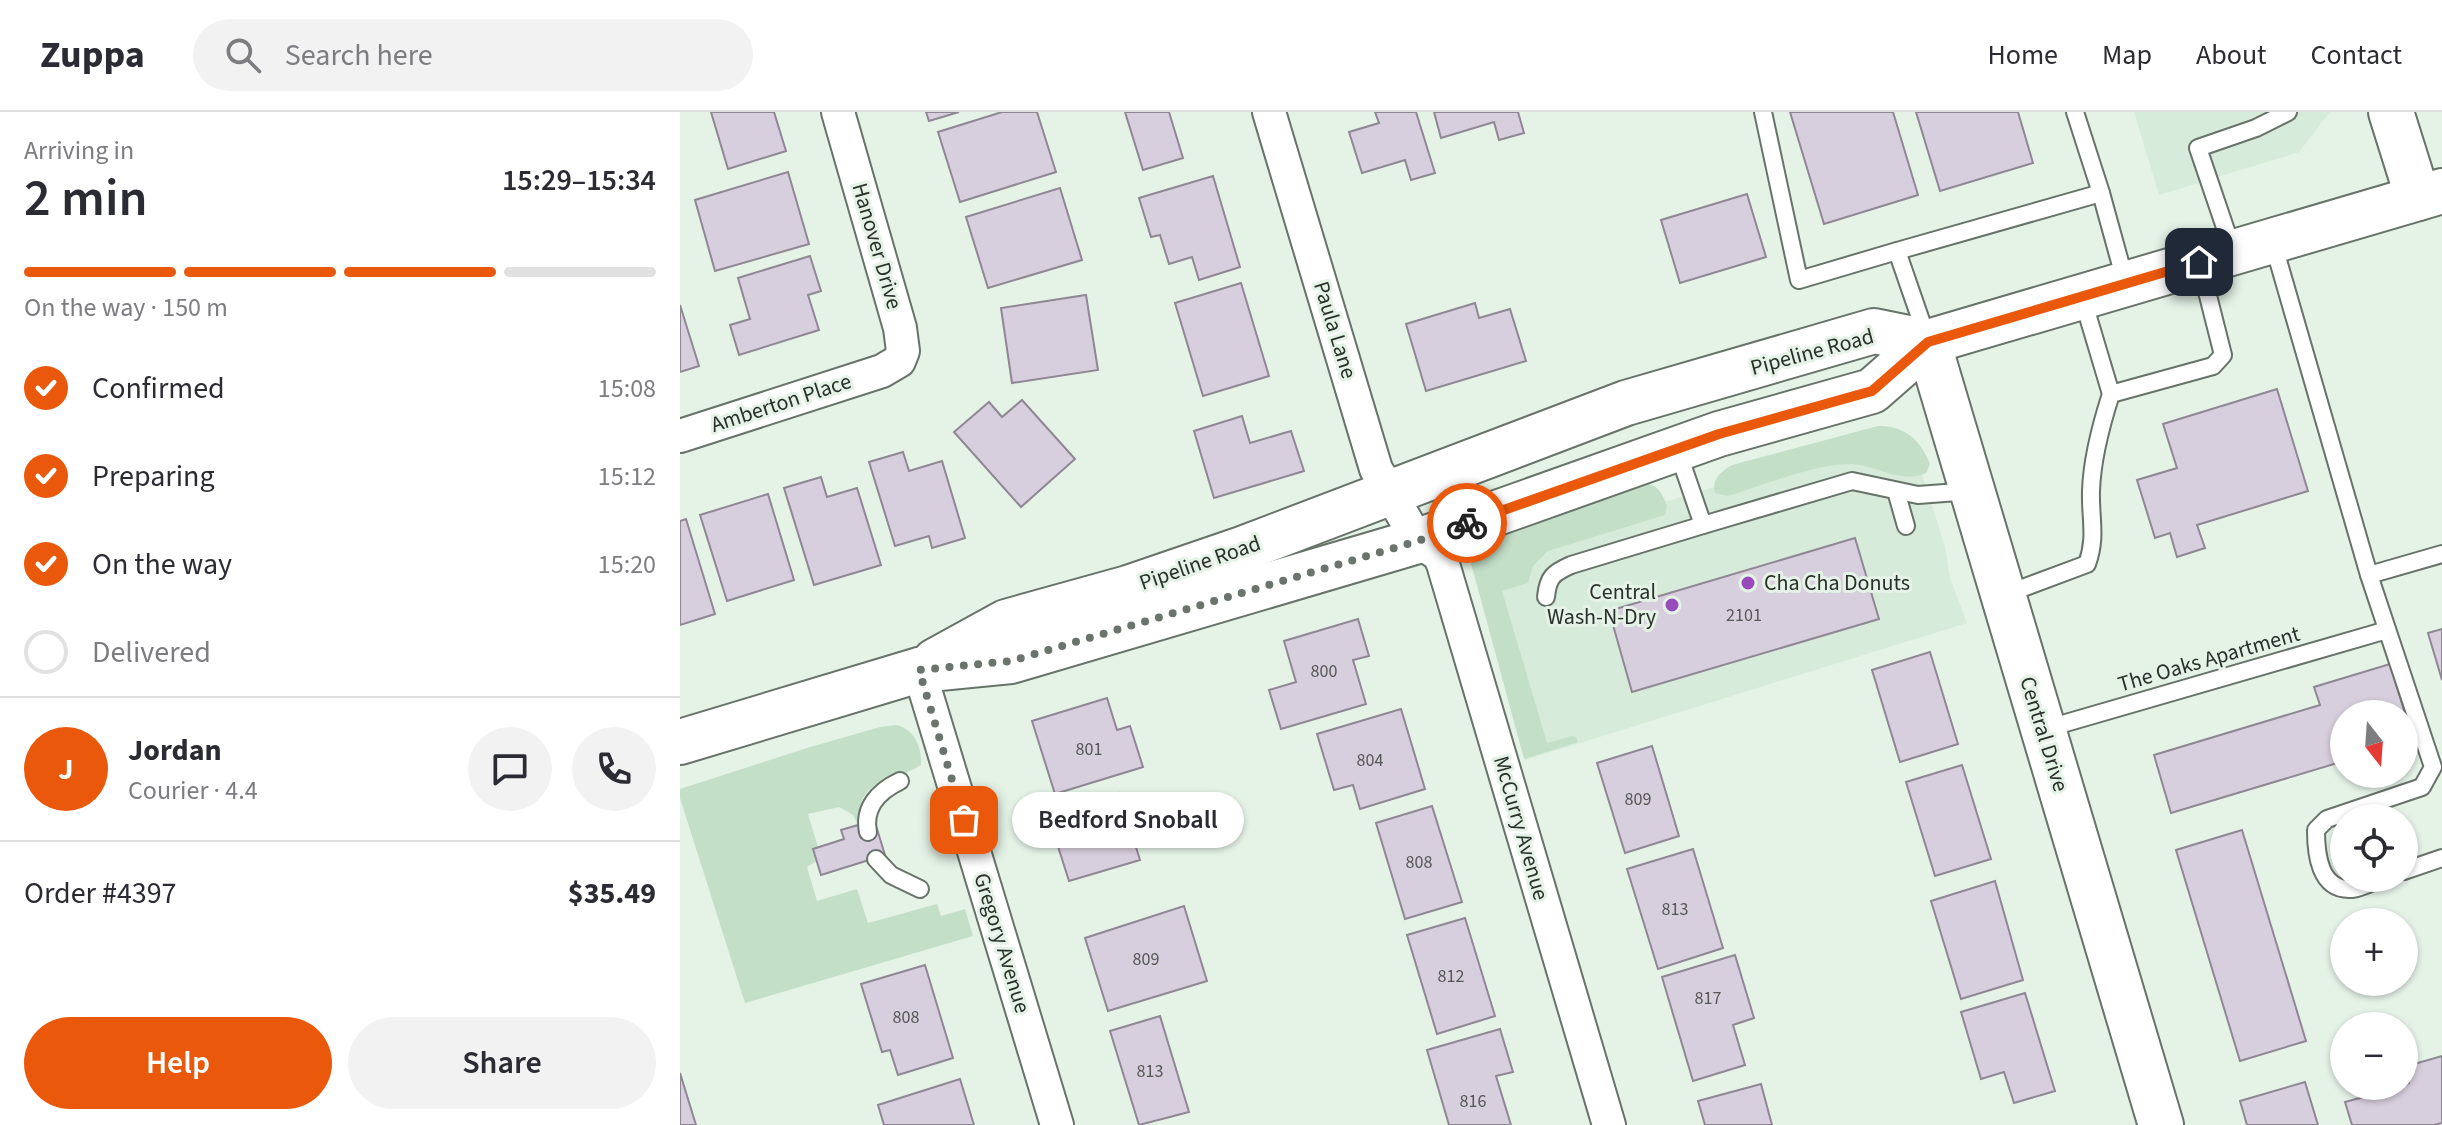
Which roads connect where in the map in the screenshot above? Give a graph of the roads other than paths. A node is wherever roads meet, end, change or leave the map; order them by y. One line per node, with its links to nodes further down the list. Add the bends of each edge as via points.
1 (838, 112): 14 (street, Hanover Drive, via 900,328 899,361)
2 (1269, 112): 20 (street, Paula Lane, via 1376,469)
3 (1763, 112): 9 (lane, via 1799,280)
4 (2075, 112): 7 (lane)
5 (2288, 112): 10 (lane, via 2198,148)
6 (2391, 112): 8 (main road)
7 (2101, 193): 9 (lane); 11 (lane)
8 (2430, 194): 10 (main road)
9 (1897, 251): 13 (lane)
10 (2235, 252): 11 (main road); 15 (lane, via 2223,355 2213,366); 25 (lane)
11 (2126, 284): 12 (main road)
12 (2082, 297): 13 (main road); 15 (lane)
13 (1928, 342): 17 (main road, Pipeline Road, via 1872,391); 19 (main road, Central Drive); 20 (main road, Pipeline Road, via 1874,331 1626,403)
14 (882, 371): 16 (street, Amberton Place)
15 (2111, 394): 26 (lane, via 2091,490 2094,545 2087,564)
16 (680, 436)
17 (1677, 449): 21 (lane); 23 (main road, Pipeline Road)
18 (1896, 491): 19 (lane); 21 (lane, via 1845,482); 22 (lane)
19 (1972, 491): 26 (main road, Central Drive)
20 (1391, 495): 23 (street, Paula Lane); 29 (main road, Pipeline Road, via 1128,588 1006,622)
21 (1703, 525): 27 (lane, via 1554,572)
22 (1906, 526)
23 (1418, 541): 29 (main road, Pipeline Road, via 1011,661); 43 (street, McCurry Avenue, via 1443,564)
24 (2442, 554): 25 (lane)
25 (2369, 575): 28 (lane)
26 (2003, 596): 30 (main road, Central Drive)
27 (1546, 597)
28 (2387, 630): 30 (lane, The Oaks Apartment); 32 (lane)
29 (919, 670): 31 (main road, Pipeline Road); 42 (street, Gregory Avenue)
30 (2043, 730): 44 (main road, Central Drive)
31 (680, 742)
32 (2438, 767): 34 (lane, via 2422,787)
33 (900, 781): 36 (lane, via 874,800 866,819)
34 (2372, 804)
35 (2330, 818): 40 (lane, via 2316,830 2316,855)
36 (868, 832)
37 (2442, 858): 39 (lane)
38 (876, 859): 41 (lane, via 891,875)
39 (2418, 866)
40 (2330, 880)
41 (920, 889)
42 (1057, 1125)
43 (1609, 1125)
44 (2161, 1125)

